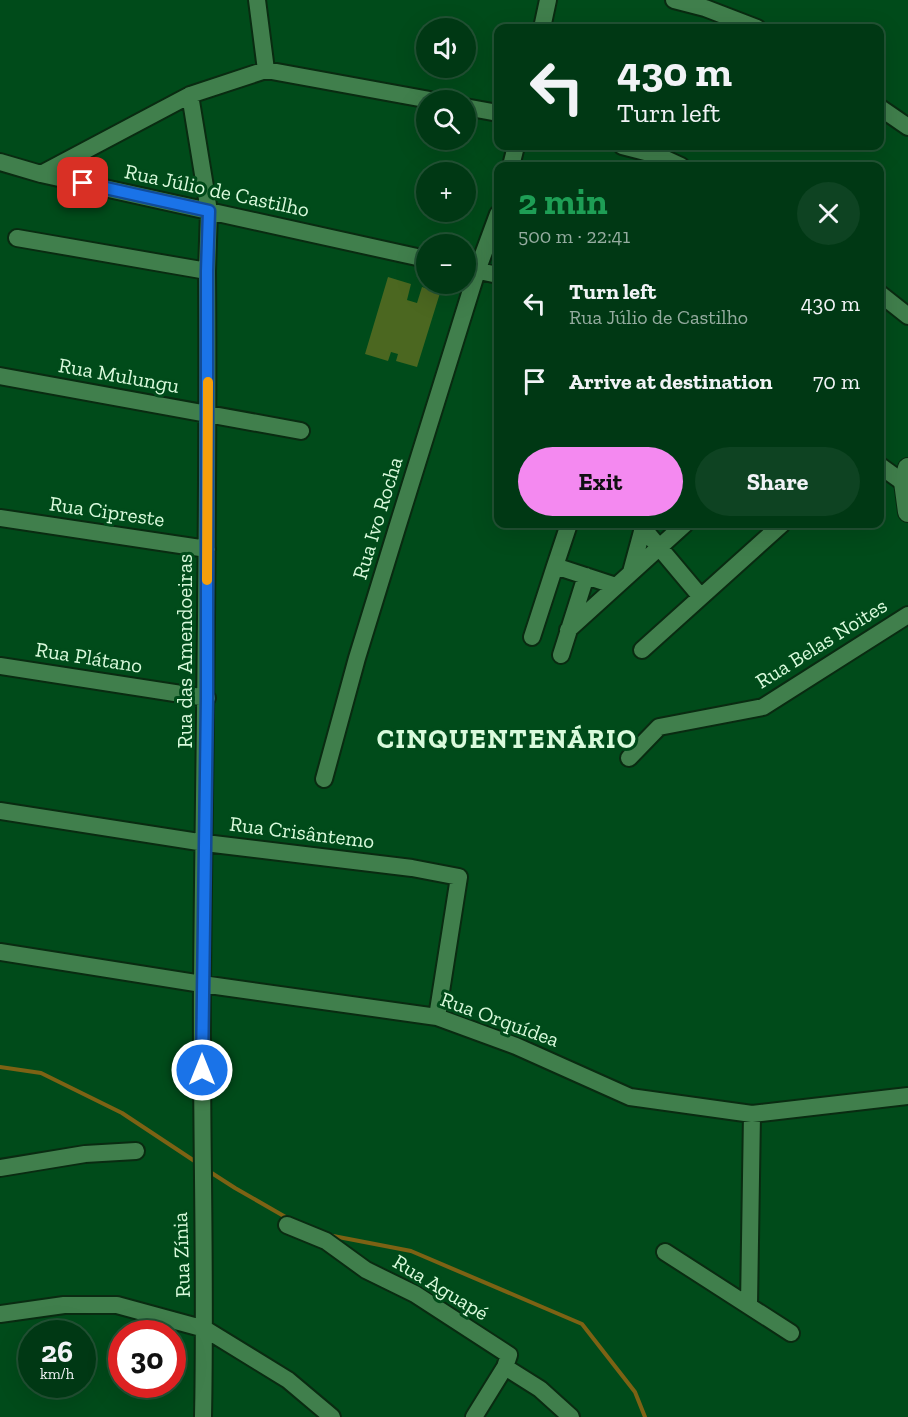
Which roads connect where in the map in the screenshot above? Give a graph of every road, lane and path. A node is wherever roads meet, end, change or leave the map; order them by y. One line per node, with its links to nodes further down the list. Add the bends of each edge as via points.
1 (257, 0): 6 (street)
2 (548, 0): 4 (street)
3 (674, 0): 5 (street)
4 (543, 24)
5 (747, 24)
6 (266, 70): 7 (street); 8 (street)
7 (190, 95): 16 (street); 17 (street, Rua das Amendoeiras)
8 (416, 97)
9 (476, 109): 11 (street)
10 (884, 110): 12 (street)
11 (494, 112)
12 (908, 127)
13 (638, 150): 15 (street)
14 (0, 162): 16 (street, Rua Júlio de Castilho)
15 (672, 162)
16 (41, 174): 17 (street, Rua Júlio de Castilho)
17 (209, 211): 20 (street, Rua Júlio de Castilho); 23 (street, Rua das Amendoeiras)
18 (494, 222): 21 (street, Rua Ivo Rocha)
19 (17, 238): 23 (street)
20 (416, 257)
21 (476, 259)
22 (476, 270): 24 (street)
23 (207, 271): 29 (street, Rua das Amendoeiras)
24 (494, 274)
25 (464, 294): 55 (street, Rua Ivo Rocha)
26 (884, 297): 27 (street)
27 (908, 316)
28 (0, 376): 29 (street, Rua Mulungu)
29 (208, 414): 30 (street, Rua Mulungu); 41 (street, Rua das Amendoeiras)
30 (301, 430)
31 (884, 468): 32 (street)
32 (907, 479): 33 (street)
33 (908, 512)
34 (0, 518): 41 (street, Rua Cipreste)
35 (568, 528): 42 (street)
36 (643, 528): 43 (street)
37 (645, 528): 40 (street)
38 (680, 528): 40 (street)
39 (774, 528): 46 (street)
40 (658, 547): 43 (street); 46 (street)
41 (207, 549): 53 (street, Rua das Amendoeiras)
42 (555, 566): 44 (street); 49 (street)
43 (631, 572): 45 (street)
44 (586, 576): 45 (street); 48 (street)
45 (616, 586): 48 (street)
46 (701, 597): 50 (street)
47 (908, 615): 54 (street, Rua Belas Noites, via 764,706 659,728)
48 (568, 630): 51 (street)
49 (532, 637)
50 (642, 650)
51 (561, 655)
52 (0, 666): 53 (street, Rua Plátano)
53 (207, 698): 57 (street, Rua das Amendoeiras)
54 (629, 758)
55 (324, 779)
56 (0, 811): 57 (street, Rua Crisântemo)
57 (205, 843): 59 (street, Rua das Amendoeiras); 60 (street, Rua Crisântemo, via 459,877)
58 (0, 952): 59 (street, Rua Orquídea)
59 (202, 984): 60 (street, Rua Orquídea); 61 (street, Rua das Amendoeiras)
60 (437, 1017): 63 (street, Rua Orquídea, via 516,1046 630,1097)
61 (202, 1091): 70 (street, Rua Zínia)
62 (908, 1096): 63 (street, Rua Orquídea)
63 (752, 1114): 68 (street)
64 (136, 1151): 65 (street, via 85,1154)
65 (0, 1168)
66 (287, 1225): 72 (street, Rua Aguapé, via 326,1241 366,1270 415,1294 509,1355)
67 (665, 1252): 68 (street)
68 (749, 1305): 71 (street)
69 (0, 1314): 70 (street, via 64,1305 117,1305)
70 (205, 1329): 73 (street, Rua Zínia); 74 (street, via 288,1380)
71 (791, 1333)
72 (505, 1367): 75 (street); 76 (street, via 540,1389)
73 (203, 1417)
74 (332, 1417)
75 (474, 1417)
76 (571, 1417)

